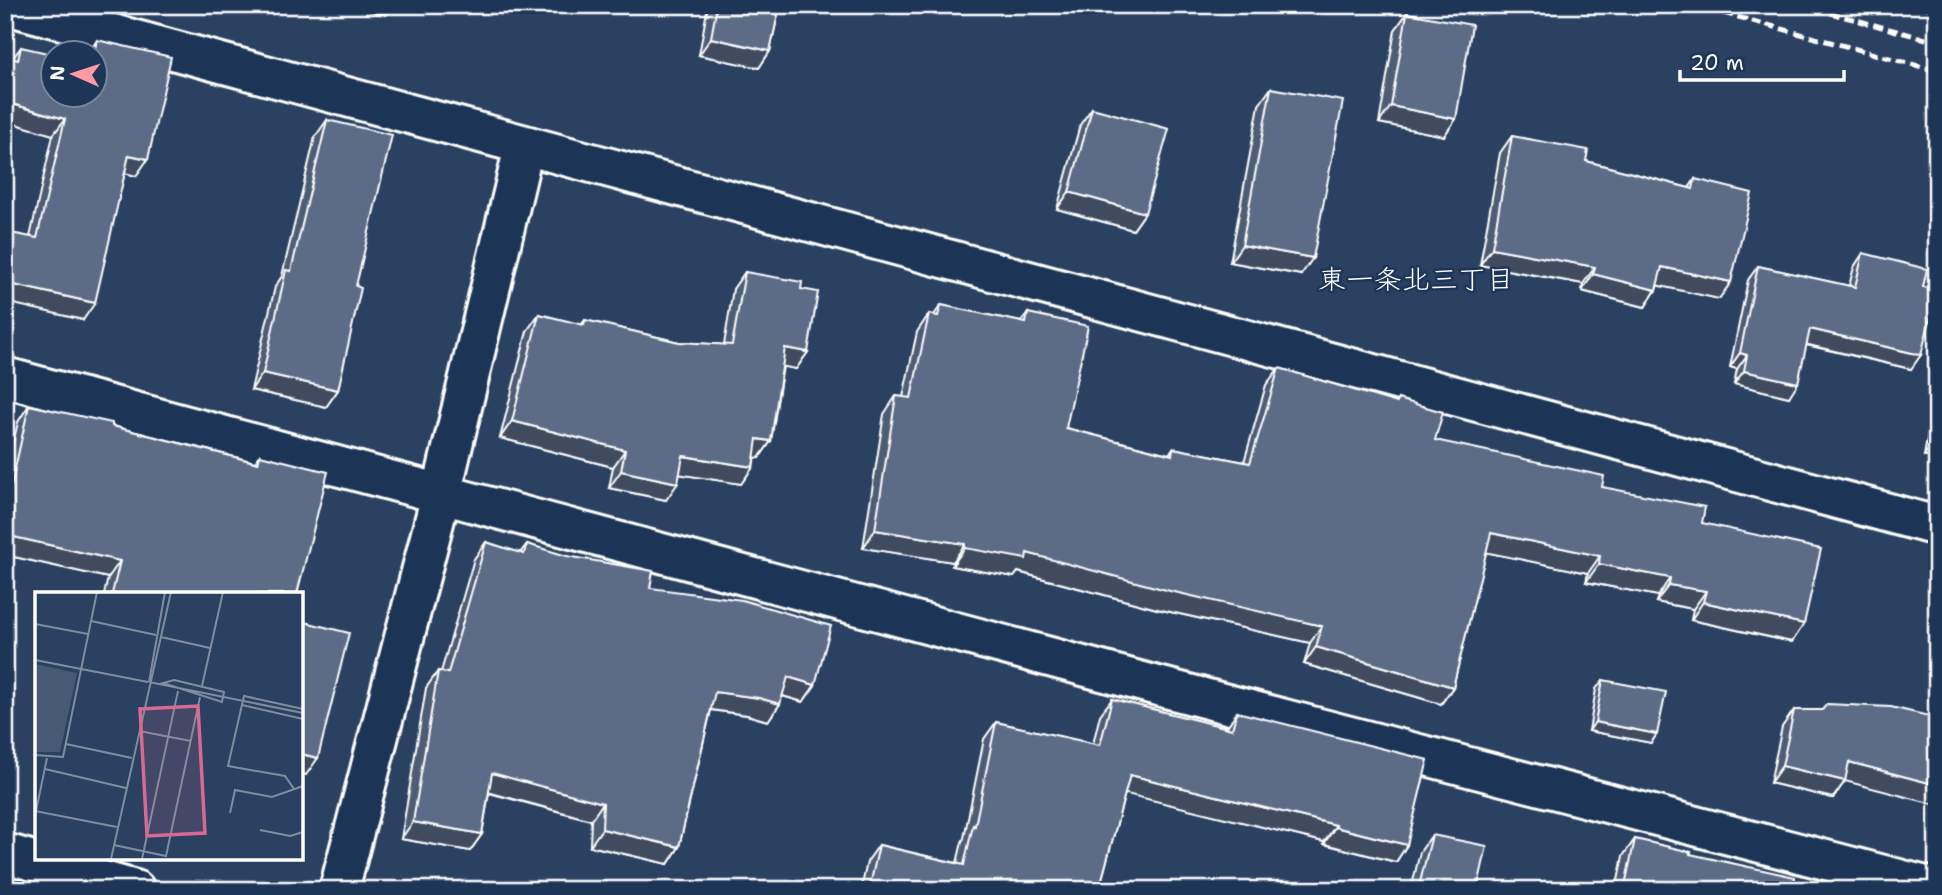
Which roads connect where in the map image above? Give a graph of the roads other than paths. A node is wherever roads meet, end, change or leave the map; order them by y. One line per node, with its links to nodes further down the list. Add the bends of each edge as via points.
1 (6, 5): 2 (main road)
2 (524, 147): 4 (main road); 5 (main road)
3 (5, 377): 4 (main road)
4 (441, 495): 7 (main road); 9 (main road)
5 (1937, 526)
6 (5, 853): 8 (main road)
7 (1937, 889)
8 (135, 890)
9 (339, 890)

